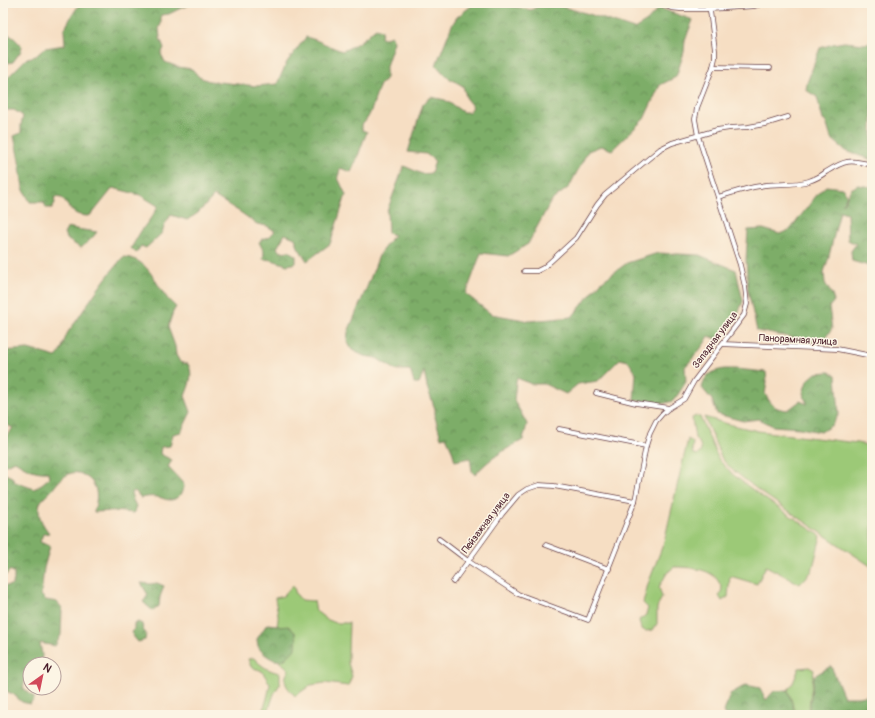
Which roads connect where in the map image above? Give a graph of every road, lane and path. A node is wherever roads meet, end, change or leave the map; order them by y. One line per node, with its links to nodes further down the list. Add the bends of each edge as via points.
1 (658, 3): 4 (street, via 671,8)
2 (709, 3): 4 (street, Западная улица)
3 (764, 3): 4 (street)
4 (710, 9): 5 (street, Западная улица, via 715,50)
5 (713, 67): 6 (street); 8 (street, Западная улица, via 697,108 695,119)
6 (770, 68)
7 (788, 116): 8 (street, via 765,124 724,128)
8 (698, 136): 10 (street, Западная улица); 11 (street, via 660,149 605,195 576,238 551,261 537,271)
9 (872, 165): 10 (street, via 858,161 845,162 810,181 743,189)
10 (718, 197): 12 (street, Западная улица, via 740,265 747,304 744,315)
11 (524, 271)
12 (722, 344): 13 (street, Панорамная улица, via 837,349); 15 (street, Западная улица, via 694,381 684,399)
13 (872, 356)
14 (596, 393): 15 (street)
15 (669, 408): 17 (street, Западная улица, via 656,421)
16 (558, 429): 17 (street)
17 (646, 446): 18 (street, Западная улица)
18 (635, 501): 21 (street, Пейзажная улица, via 554,486 539,485 527,489 518,495 502,514); 22 (street, Западная улица)
19 (439, 539): 21 (street)
20 (546, 545): 22 (street)
21 (468, 561): 22 (street, Западная улица, via 518,594 588,620); 23 (street, Пейзажная улица)
22 (609, 569)
23 (453, 582)

